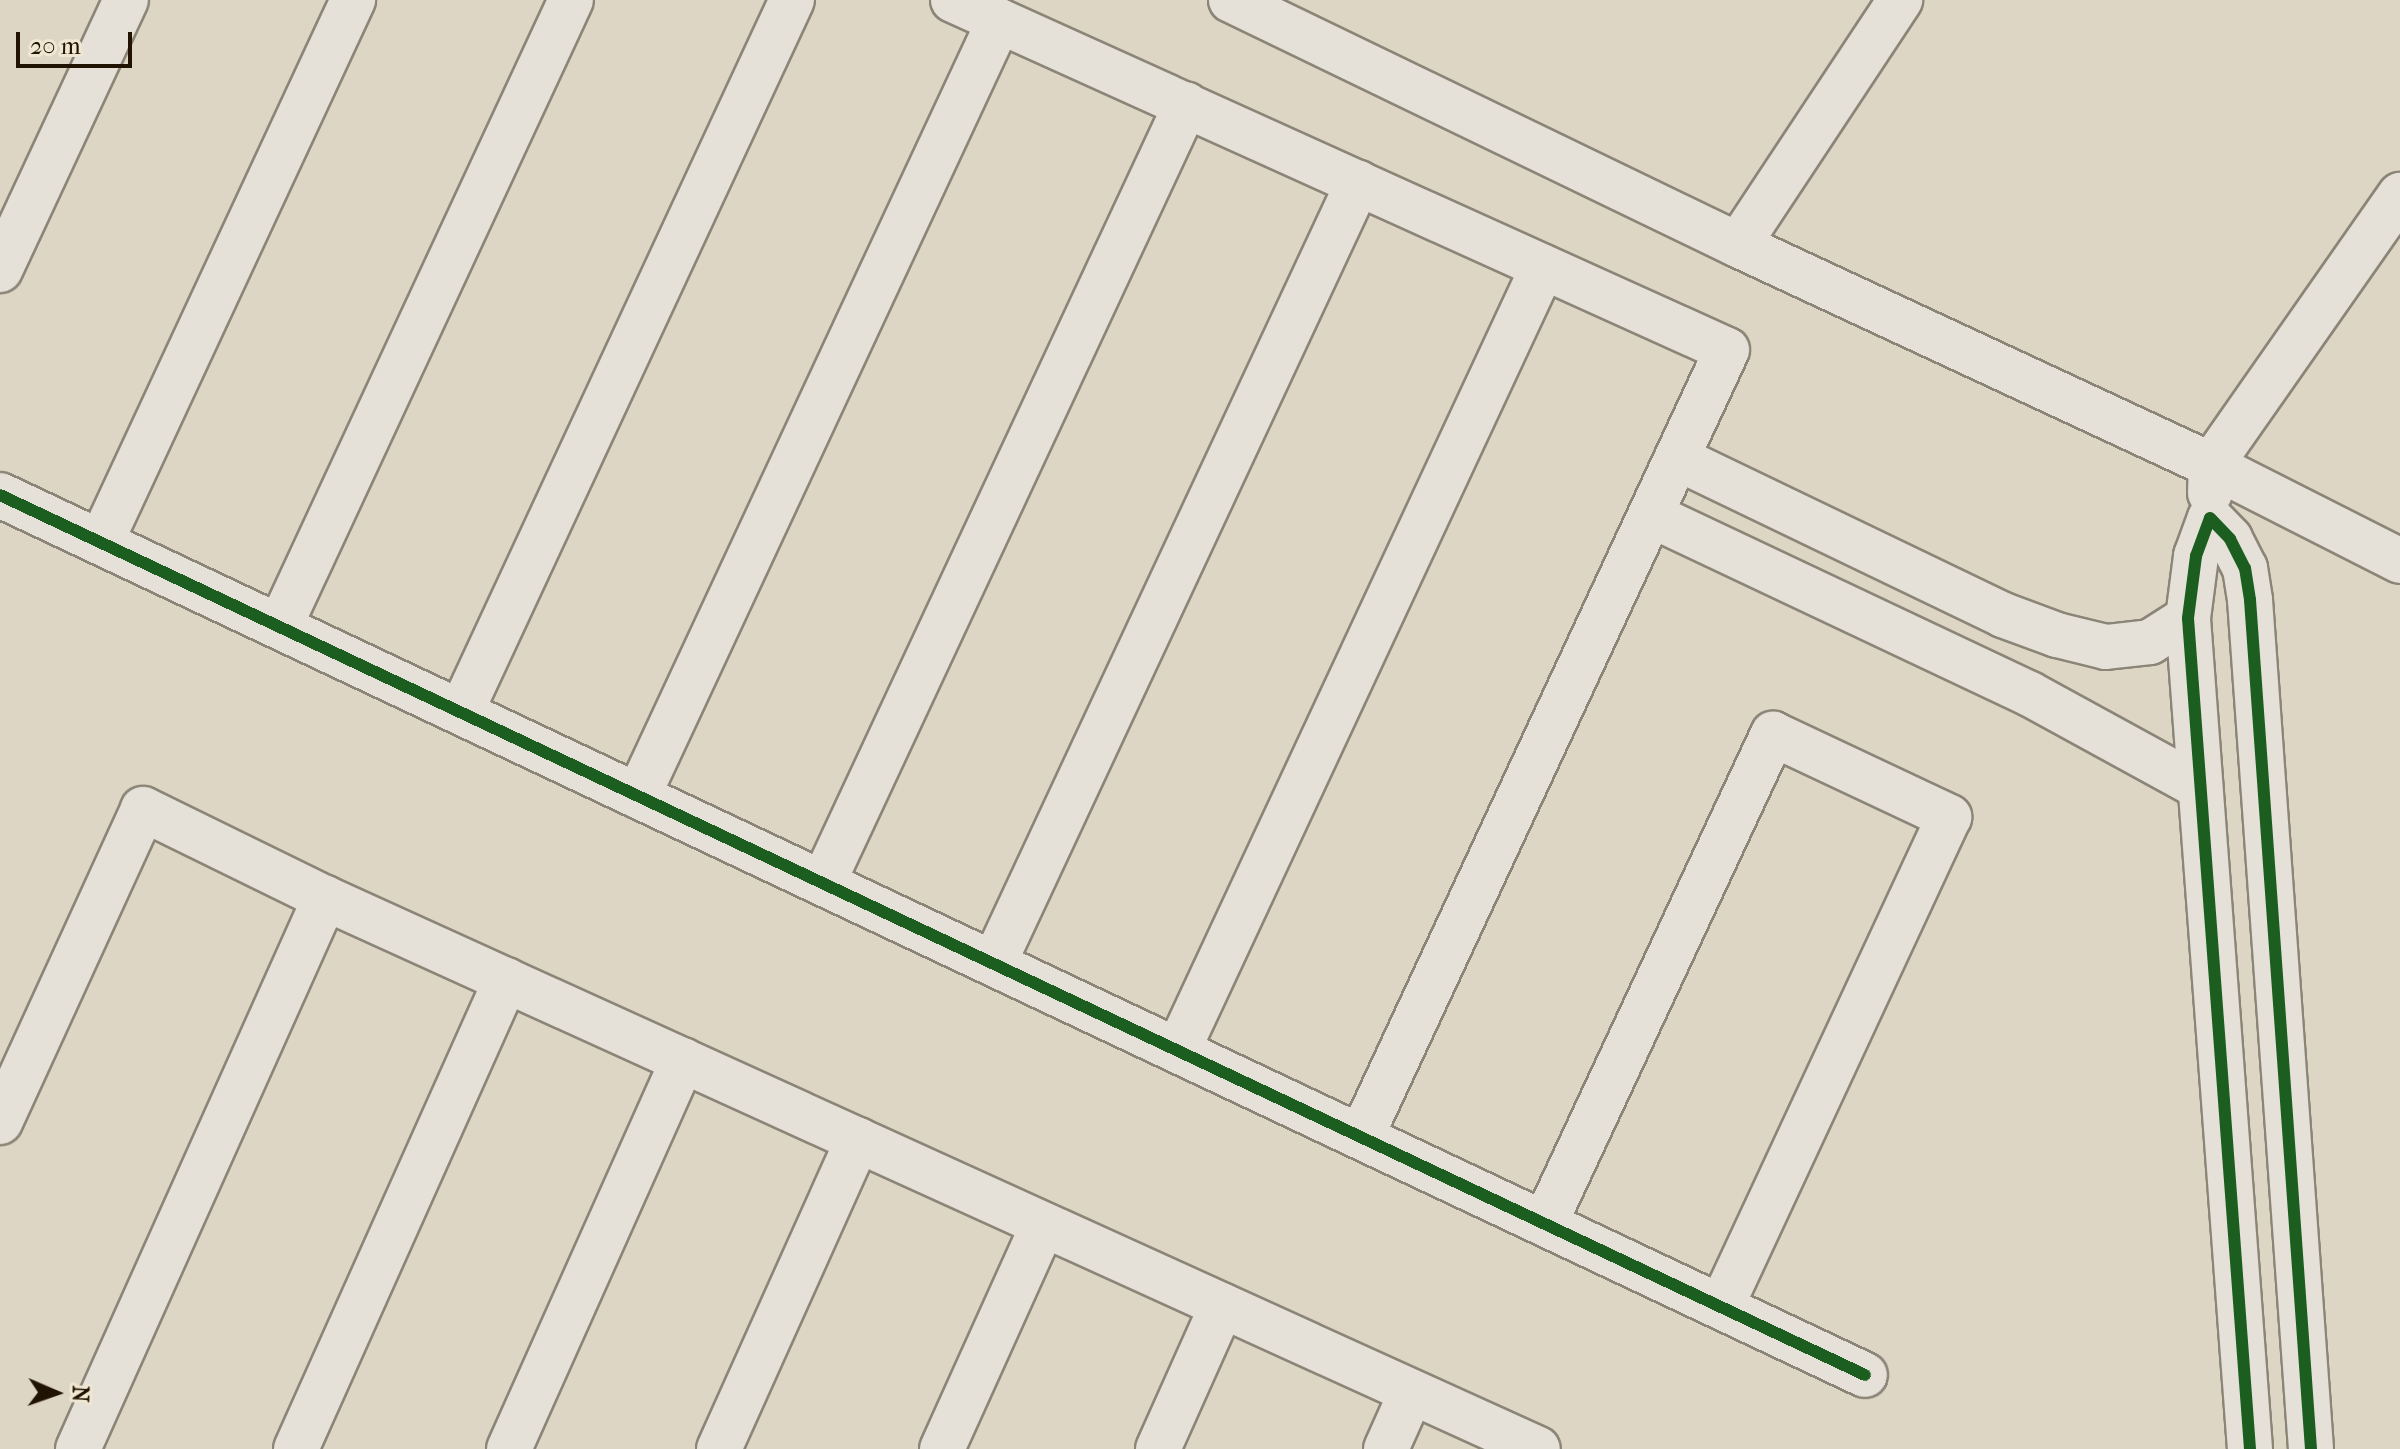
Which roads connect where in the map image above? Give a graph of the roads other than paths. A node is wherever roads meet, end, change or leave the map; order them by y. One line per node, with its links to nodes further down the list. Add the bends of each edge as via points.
1 (126, 0): 14 (street)
2 (353, 0): 20 (street)
3 (571, 0): 26 (street)
4 (792, 0): 30 (street)
5 (953, 0): 8 (street)
6 (1231, 0): 12 (street)
7 (1900, 0): 12 (street)
8 (999, 21): 9 (street); 32 (street)
9 (1186, 105): 10 (street); 33 (street)
10 (1358, 183): 13 (street); 35 (street)
11 (2400, 195): 16 (street)
12 (1738, 245): 16 (street)
13 (1543, 267): 15 (street, via 1727,350); 37 (street)
14 (0, 270)
15 (1677, 458): 18 (street); 21 (street)
16 (2211, 465): 19 (street); 22 (street)
17 (0, 495): 20 (street)
18 (1651, 515): 23 (street); 40 (street)
19 (2210, 518): 25 (street, via 2196,556); 57 (street, via 2230,539 2245,568 2250,600)
20 (101, 542): 26 (street)
21 (1859, 543): 23 (street); 24 (street)
22 (2400, 561)
23 (1832, 601): 28 (street)
24 (2003, 615): 27 (street); 28 (street)
25 (2188, 618): 27 (street, via 2150,642 2106,647); 31 (street)
26 (280, 626): 30 (street)
27 (2057, 635): 29 (street)
28 (1977, 669): 29 (street)
29 (2030, 694): 31 (street)
30 (461, 712): 32 (street)
31 (2200, 787): 56 (street)
32 (638, 796): 33 (street)
33 (823, 883): 35 (street)
34 (325, 898): 36 (street); 39 (street, via 143,809); 48 (street)
35 (994, 963): 37 (street)
36 (506, 980): 38 (street); 49 (street)
37 (1178, 1050): 40 (street)
38 (683, 1060): 41 (street); 50 (street)
39 (0, 1122)
40 (1361, 1137): 42 (street)
41 (858, 1140): 43 (street); 51 (street)
42 (1545, 1223): 45 (street); 45 (street, via 1773,734 1949,817)
43 (1043, 1225): 44 (street); 52 (street)
44 (1222, 1306): 47 (street); 53 (street)
45 (1721, 1307): 46 (street)
46 (1865, 1375)
47 (1411, 1393): 54 (street); 55 (street)
48 (78, 1449)
49 (296, 1449)
50 (509, 1449)
51 (719, 1449)
52 (942, 1449)
53 (1158, 1449)
54 (1386, 1449)
55 (1538, 1449)
56 (2250, 1449)
57 (2311, 1449)

